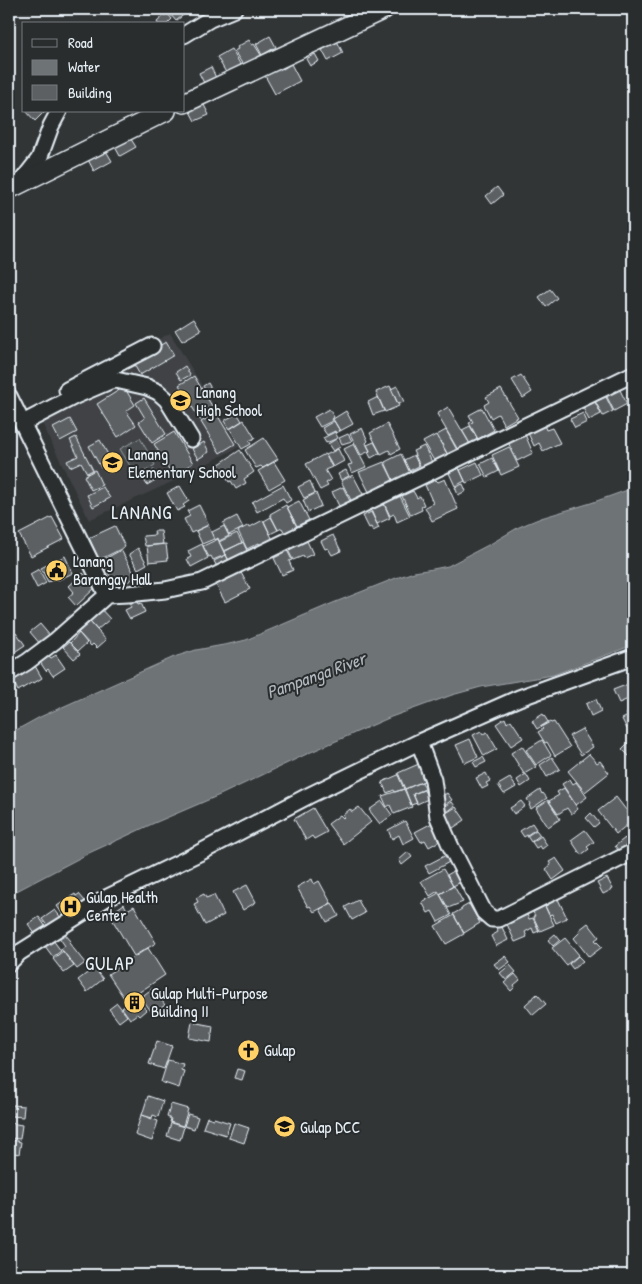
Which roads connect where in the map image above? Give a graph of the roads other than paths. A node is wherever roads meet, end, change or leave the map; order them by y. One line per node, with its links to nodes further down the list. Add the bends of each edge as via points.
1 (234, 9): 3 (street)
2 (372, 11): 4 (main road)
3 (185, 34)
4 (185, 103)
5 (58, 112): 7 (street, via 39,158)
6 (164, 112): 7 (main road)
7 (15, 185)
8 (152, 346): 11 (street)
9 (633, 374): 13 (street, via 202,582 165,590)
10 (9, 396): 11 (street)
11 (21, 418): 12 (street, via 116,380 158,392 167,400); 13 (street)
12 (192, 439)
13 (107, 595): 15 (street, via 56,641)
14 (633, 657): 16 (street, via 518,698)
15 (9, 673)
16 (419, 742): 17 (street, via 433,780 438,817 484,912 492,920 499,920); 18 (street, via 108,897 19,953)
17 (633, 852)
18 (9, 963)

